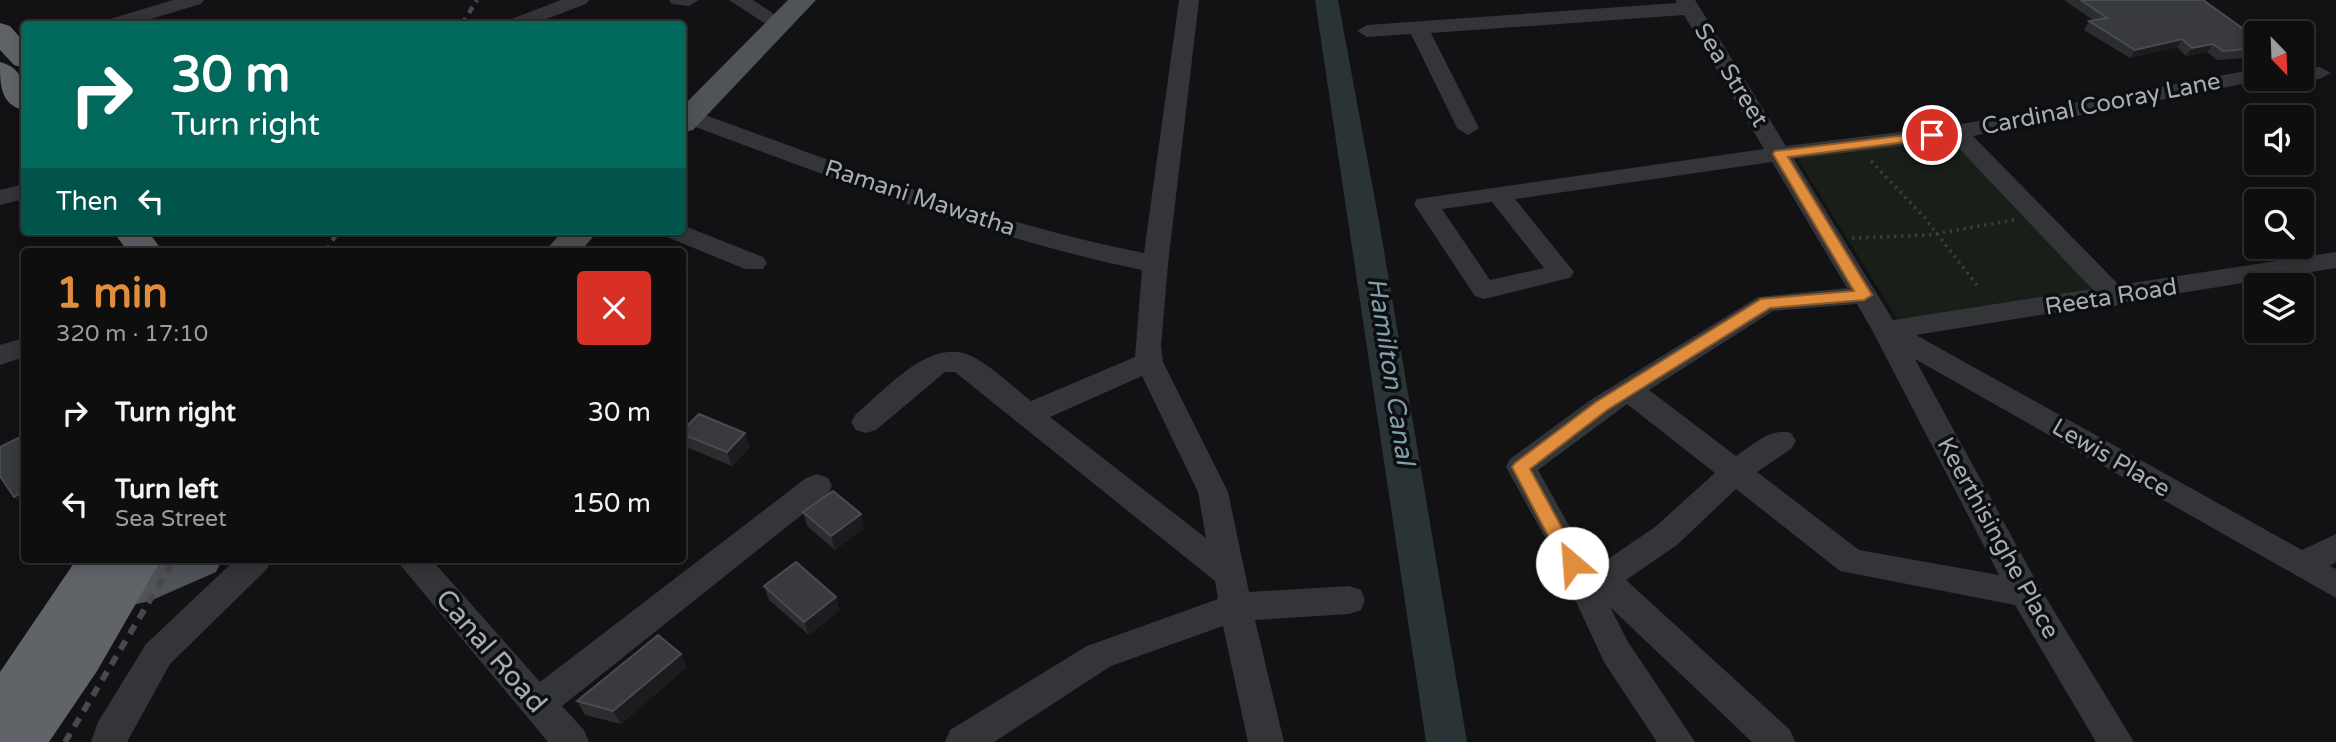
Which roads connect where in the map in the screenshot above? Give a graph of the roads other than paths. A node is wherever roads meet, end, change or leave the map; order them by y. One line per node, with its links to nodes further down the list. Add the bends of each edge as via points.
1 (194, 0): 9 (street)
2 (579, 0): 10 (street)
3 (679, 0): 4 (street)
4 (689, 0)
5 (739, 0): 11 (street)
6 (803, 0): 11 (main road)
7 (1189, 0): 30 (street)
8 (1687, 4): 12 (street); 21 (street, Sea Street)
9 (124, 21)
10 (524, 21)
11 (779, 24): 18 (main road)
12 (1418, 27): 13 (street); 19 (street)
13 (1367, 31)
14 (0, 33): 15 (highway)
15 (17, 59): 17 (highway)
16 (2244, 77): 20 (street, Cardinal Cooray Lane)
17 (21, 83)
18 (686, 121): 30 (street, Ramani Mawatha, via 1071,247)
19 (1468, 128)
20 (1957, 132): 21 (street, Cardinal Cooray Lane); 32 (street)
21 (1780, 154): 23 (street, Cardinal Cooray Lane); 31 (street, Sea Street)
22 (21, 192): 24 (street)
23 (1498, 194): 23 (street, Cardinal Cooray Lane, via 1530,233 1561,272 1484,290 1426,204)
24 (0, 198)
25 (578, 235): 27 (main road)
26 (685, 235): 29 (street)
27 (565, 248)
28 (2336, 260): 32 (street, Reeta Road)
29 (754, 264)
30 (1155, 264): 36 (street)
31 (1864, 295): 33 (street, Sea Street); 37 (street, via 1767,303)
32 (2115, 297): 33 (street, Reeta Road)
33 (1886, 330): 48 (street, Lewis Place); 53 (street, Keerthisinghe Place)
34 (21, 349): 35 (street)
35 (0, 355)
36 (1149, 362): 38 (street); 52 (street, via 1213,492)
37 (1628, 389): 41 (street); 43 (street, via 1521,467)
38 (1029, 414): 39 (street, via 964,363 946,360); 52 (street)
39 (866, 422)
40 (1781, 440): 41 (street)
41 (1734, 472): 50 (street, via 1666,536); 53 (street, via 1851,562)
42 (817, 486): 55 (street)
43 (1561, 540): 50 (street); 63 (street, via 1616,652)
44 (2336, 547): 48 (street)
45 (196, 563): 49 (main road, via 165,580)
46 (253, 563): 59 (street, via 158,654)
47 (415, 563): 55 (street, Canal Road)
48 (2306, 568): 51 (street, Lewis Place)
49 (110, 577): 56 (highway); 58 (highway)
50 (1602, 579): 64 (street)
51 (2336, 585)
52 (1232, 590): 54 (street); 61 (street, via 1099,656); 62 (street)
53 (2025, 593): 57 (street, Keerthisinghe Place)
54 (1349, 600)
55 (537, 705): 60 (street, Canal Road)
56 (0, 713)
57 (2107, 738)
58 (21, 742)
59 (109, 742)
60 (571, 742)
61 (963, 742)
62 (1266, 742)
63 (1677, 742)
64 (1777, 742)

